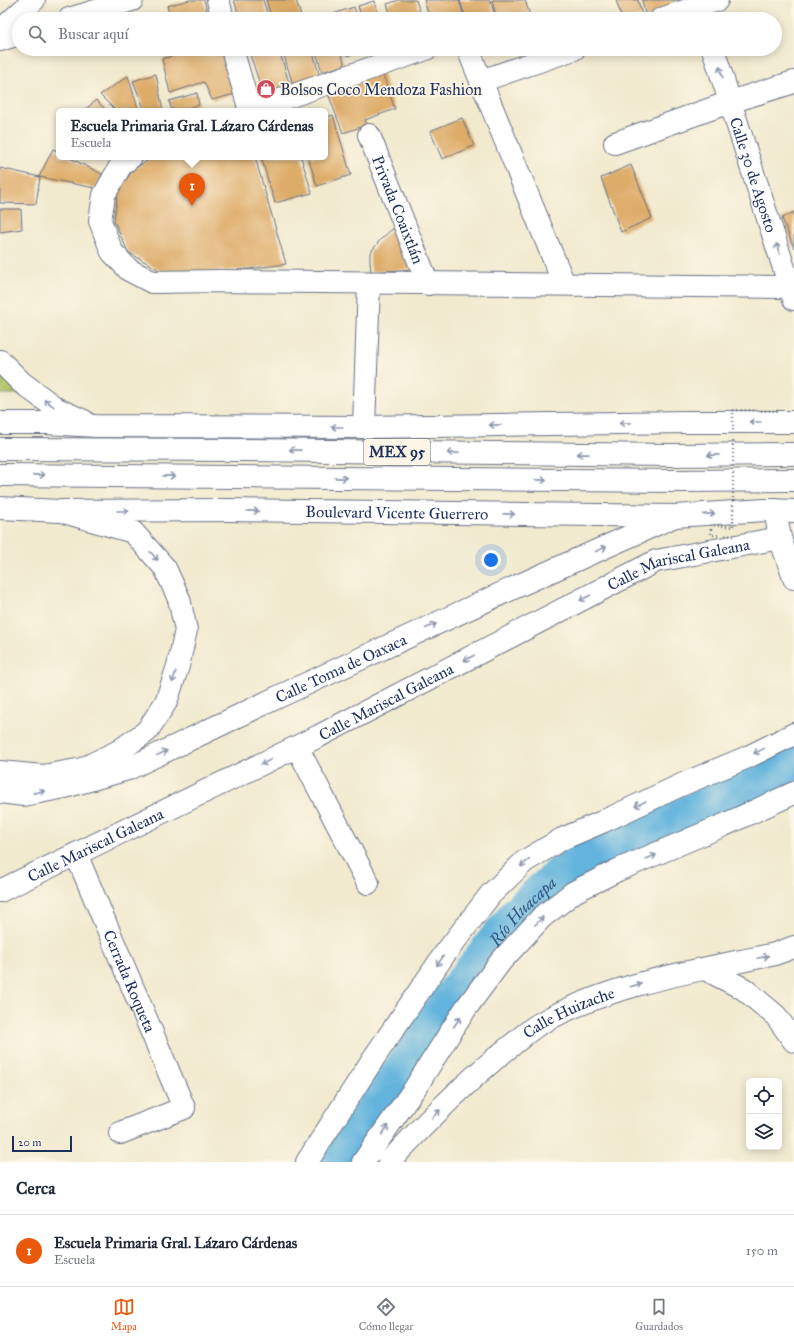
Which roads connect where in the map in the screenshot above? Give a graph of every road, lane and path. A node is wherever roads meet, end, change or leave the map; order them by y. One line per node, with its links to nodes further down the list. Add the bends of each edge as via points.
1 (33, 0): 5 (main road); 6 (main road)
2 (132, 0): 7 (main road)
3 (218, 0): 8 (main road)
4 (704, 6): 9 (main road)
5 (0, 9)
6 (20, 12)
7 (92, 12)
8 (221, 12)
9 (684, 12)
10 (12, 20): 11 (main road)
11 (0, 31)
12 (12, 36): 13 (main road)
13 (0, 40)
14 (234, 56): 22 (main road)
15 (406, 56): 23 (main road)
16 (471, 56): 19 (main road)
17 (554, 56): 19 (main road)
18 (715, 56): 21 (main road, Calle 30 de Agosto, one-way to 18)
19 (481, 81): 29 (main road)
20 (794, 82): 21 (main road)
21 (730, 102): 25 (main road); 30 (main road, Calle 30 de Agosto, one-way to 21)
22 (248, 108)
23 (258, 108)
24 (369, 135): 28 (main road, Privada Coaixtlán)
25 (615, 143)
26 (127, 160): 27 (main road, via 121,165 104,195 100,221 112,252 129,270 152,282)
27 (369, 283): 28 (main road); 35 (main road)
28 (428, 284): 29 (main road)
29 (564, 284): 30 (main road)
30 (792, 293)
31 (0, 361): 34 (main road, one-way to 31, via 57,409 21,382)
32 (786, 416): 35 (main road, one-way to 35, via 686,422); 44 (path, bridge, via 733,410 733,527 711,525 711,535)
33 (0, 423): 34 (main road)
34 (96, 426): 35 (main road, one-way to 34)
35 (364, 427)
36 (0, 448): 37 (main road, MEX 95, one-way to 36)
37 (794, 454)
38 (0, 475): 39 (main road, MEX 95, one-way to 39)
39 (794, 480)
40 (0, 508): 41 (main road, Boulevard Vicente Guerrero)
41 (59, 511): 43 (main road, Boulevard Vicente Guerrero, one-way to 43, via 228,510); 49 (main road, one-way to 49, via 133,532 165,568 179,599 186,630 185,637 166,702 147,731 119,751 82,769 43,776)
42 (784, 511): 43 (main road, Boulevard Vicente Guerrero, one-way to 42); 45 (main road)
43 (675, 516): 50 (main road, Calle Toma de Oaxaca, one-way to 43, via 24,795 65,787 128,769 486,600)
44 (734, 536)
45 (780, 538): 46 (main road); 48 (main road, Calle Mariscal Galeana, one-way to 48, via 656,561)
46 (794, 578)
47 (794, 734): 59 (main road, one-way to 59, via 750,756 562,838 525,861 490,895 444,955)
48 (297, 747): 52 (main road, Calle Mariscal Galeana, one-way to 52); 53 (main road)
49 (0, 772)
50 (0, 792)
51 (794, 793): 60 (main road, one-way to 51, via 415,1088 466,1008 501,961 542,917 574,892 618,870)
52 (76, 854): 54 (main road, Calle Mariscal Galeana); 58 (main road, Cerrada Roqueta, via 184,1108)
53 (368, 883)
54 (0, 890)
55 (794, 947): 56 (main road, Calle Huizache, one-way to 55, via 775,954)
56 (705, 969): 57 (main road, via 744,989 776,1016); 61 (main road, Calle Huizache, one-way to 56, via 453,1096 540,1024 595,998 640,984)
57 (794, 1041)
58 (120, 1133)
59 (307, 1162)
60 (363, 1162)
61 (389, 1162)

